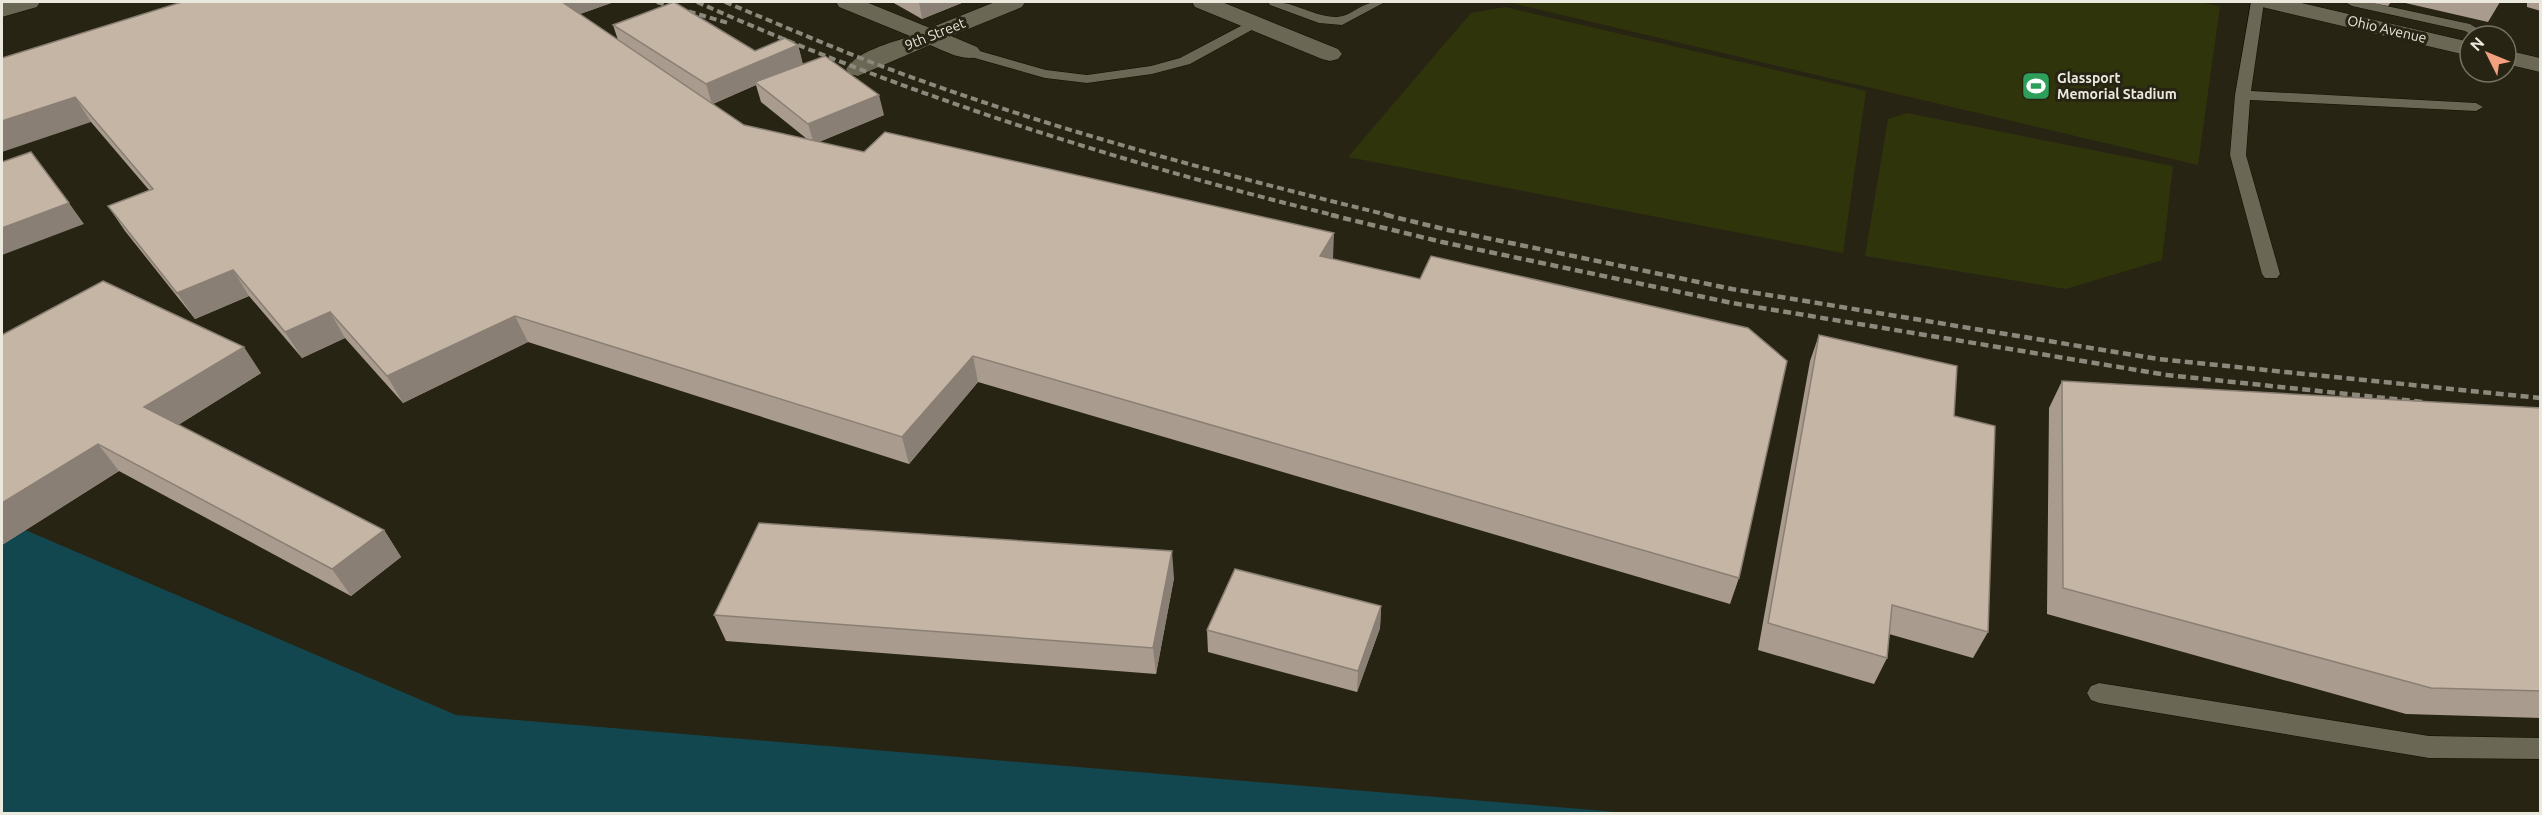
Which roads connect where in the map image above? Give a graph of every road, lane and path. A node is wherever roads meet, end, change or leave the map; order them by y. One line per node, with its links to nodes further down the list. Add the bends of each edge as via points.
1 (29, 2): 10 (street)
2 (847, 2): 13 (street)
3 (1014, 2): 13 (street, 9th Street)
4 (1203, 2): 11 (street)
5 (1275, 2): 6 (lane, via 1324,20 1342,21)
6 (1378, 2)
7 (2257, 2): 20 (lane)
8 (2270, 2): 14 (street, Ohio Avenue)
9 (2352, 2): 12 (lane)
10 (2, 10)
11 (1254, 23): 15 (lane, via 1185,61 1087,79 1045,74); 16 (street)
12 (2458, 25)
13 (932, 36): 15 (street); 19 (street, 9th Street, via 868,61)
14 (2458, 46)
15 (969, 52)
16 (1330, 54)
17 (2518, 60): 18 (street)
18 (2541, 65)
19 (858, 69)
20 (2242, 95): 21 (lane); 22 (lane, via 2238,155)
21 (2476, 107)
22 (2271, 274)
23 (2098, 693): 24 (lane, via 2429,747)
24 (2541, 749)

